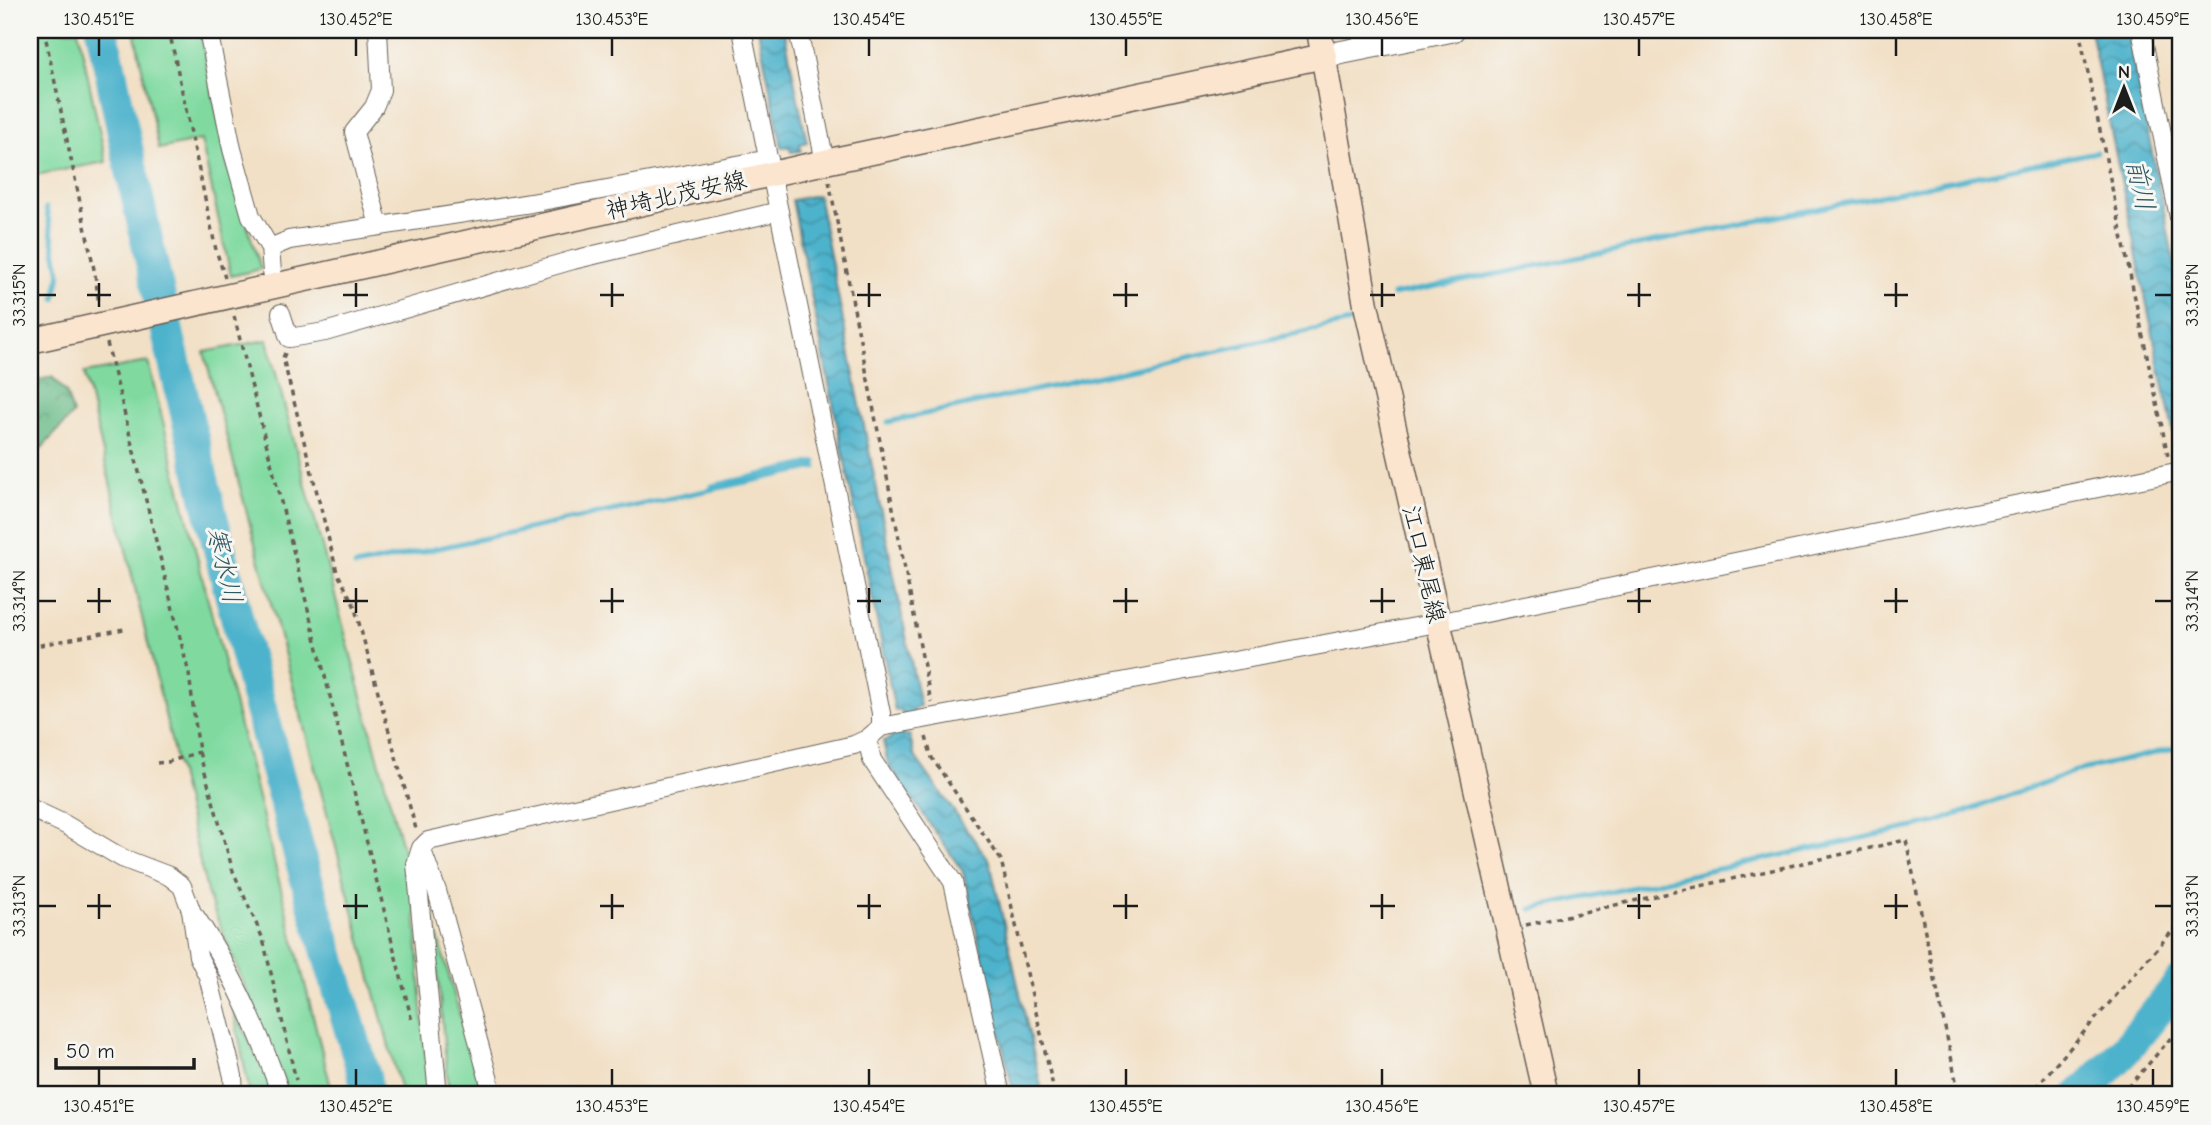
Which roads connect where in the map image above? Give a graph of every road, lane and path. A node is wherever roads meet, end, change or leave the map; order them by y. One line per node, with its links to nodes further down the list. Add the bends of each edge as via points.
1 (44, 30): 21 (path, via 95,274)
2 (169, 30): 19 (path)
3 (208, 30): 17 (street, via 251,216)
4 (378, 30): 15 (street, via 381,90 354,132)
5 (742, 30): 13 (street)
6 (798, 30): 12 (street)
7 (1319, 30): 11 (main road, 江口東尾線)
8 (1453, 30): 11 (street)
9 (2079, 30): 24 (path)
10 (2141, 30): 16 (street)
11 (1324, 56): 12 (main road, 神埼北茂安線); 26 (main road, 江口東尾線, via 1366,305)
12 (825, 162): 13 (main road, 神埼北茂安線); 29 (path, via 931,699)
13 (770, 166): 14 (street); 15 (street); 19 (main road, 神埼北茂安線)
14 (779, 211): 22 (street, via 573,260 325,332); 29 (street, via 878,700)
15 (379, 226): 17 (street, via 289,240)
16 (2181, 227)
17 (270, 248): 18 (street)
18 (272, 272)
19 (230, 296): 21 (main road, 神埼北茂安線); 39 (path)
20 (281, 313): 22 (street)
21 (101, 326): 23 (main road, 神埼北茂安線); 31 (path, via 189,674)
22 (289, 338): 34 (path, via 283,358 337,572 354,605)
23 (30, 341)
24 (2176, 472): 25 (path); 26 (street)
25 (2181, 524)
26 (1437, 623): 29 (street); 37 (main road, 江口東尾線)
27 (124, 629): 28 (path)
28 (30, 647)
29 (904, 723): 30 (street); 46 (path, via 924,731 932,758 1001,860)
30 (867, 740): 34 (street, via 428,841); 45 (street, via 872,760 953,882)
31 (199, 752): 32 (path); 40 (path, via 233,871 263,939)
32 (157, 763)
33 (30, 808): 35 (street, via 122,858 169,876 182,886)
34 (421, 848): 43 (street, via 416,864); 44 (street)
35 (191, 910): 41 (street, via 198,956 208,976); 42 (street, via 215,945 269,1059)
36 (2181, 921): 49 (path)
37 (1508, 929): 47 (main road, 江口東尾線); 48 (path, via 1906,840)
38 (2181, 1026): 50 (path)
39 (414, 1032)
40 (297, 1082)
41 (234, 1095)
42 (281, 1095)
43 (438, 1095)
44 (493, 1095)
45 (1001, 1095)
46 (1055, 1095)
47 (1546, 1095)
48 (1959, 1095)
49 (2029, 1095)
50 (2122, 1095)

